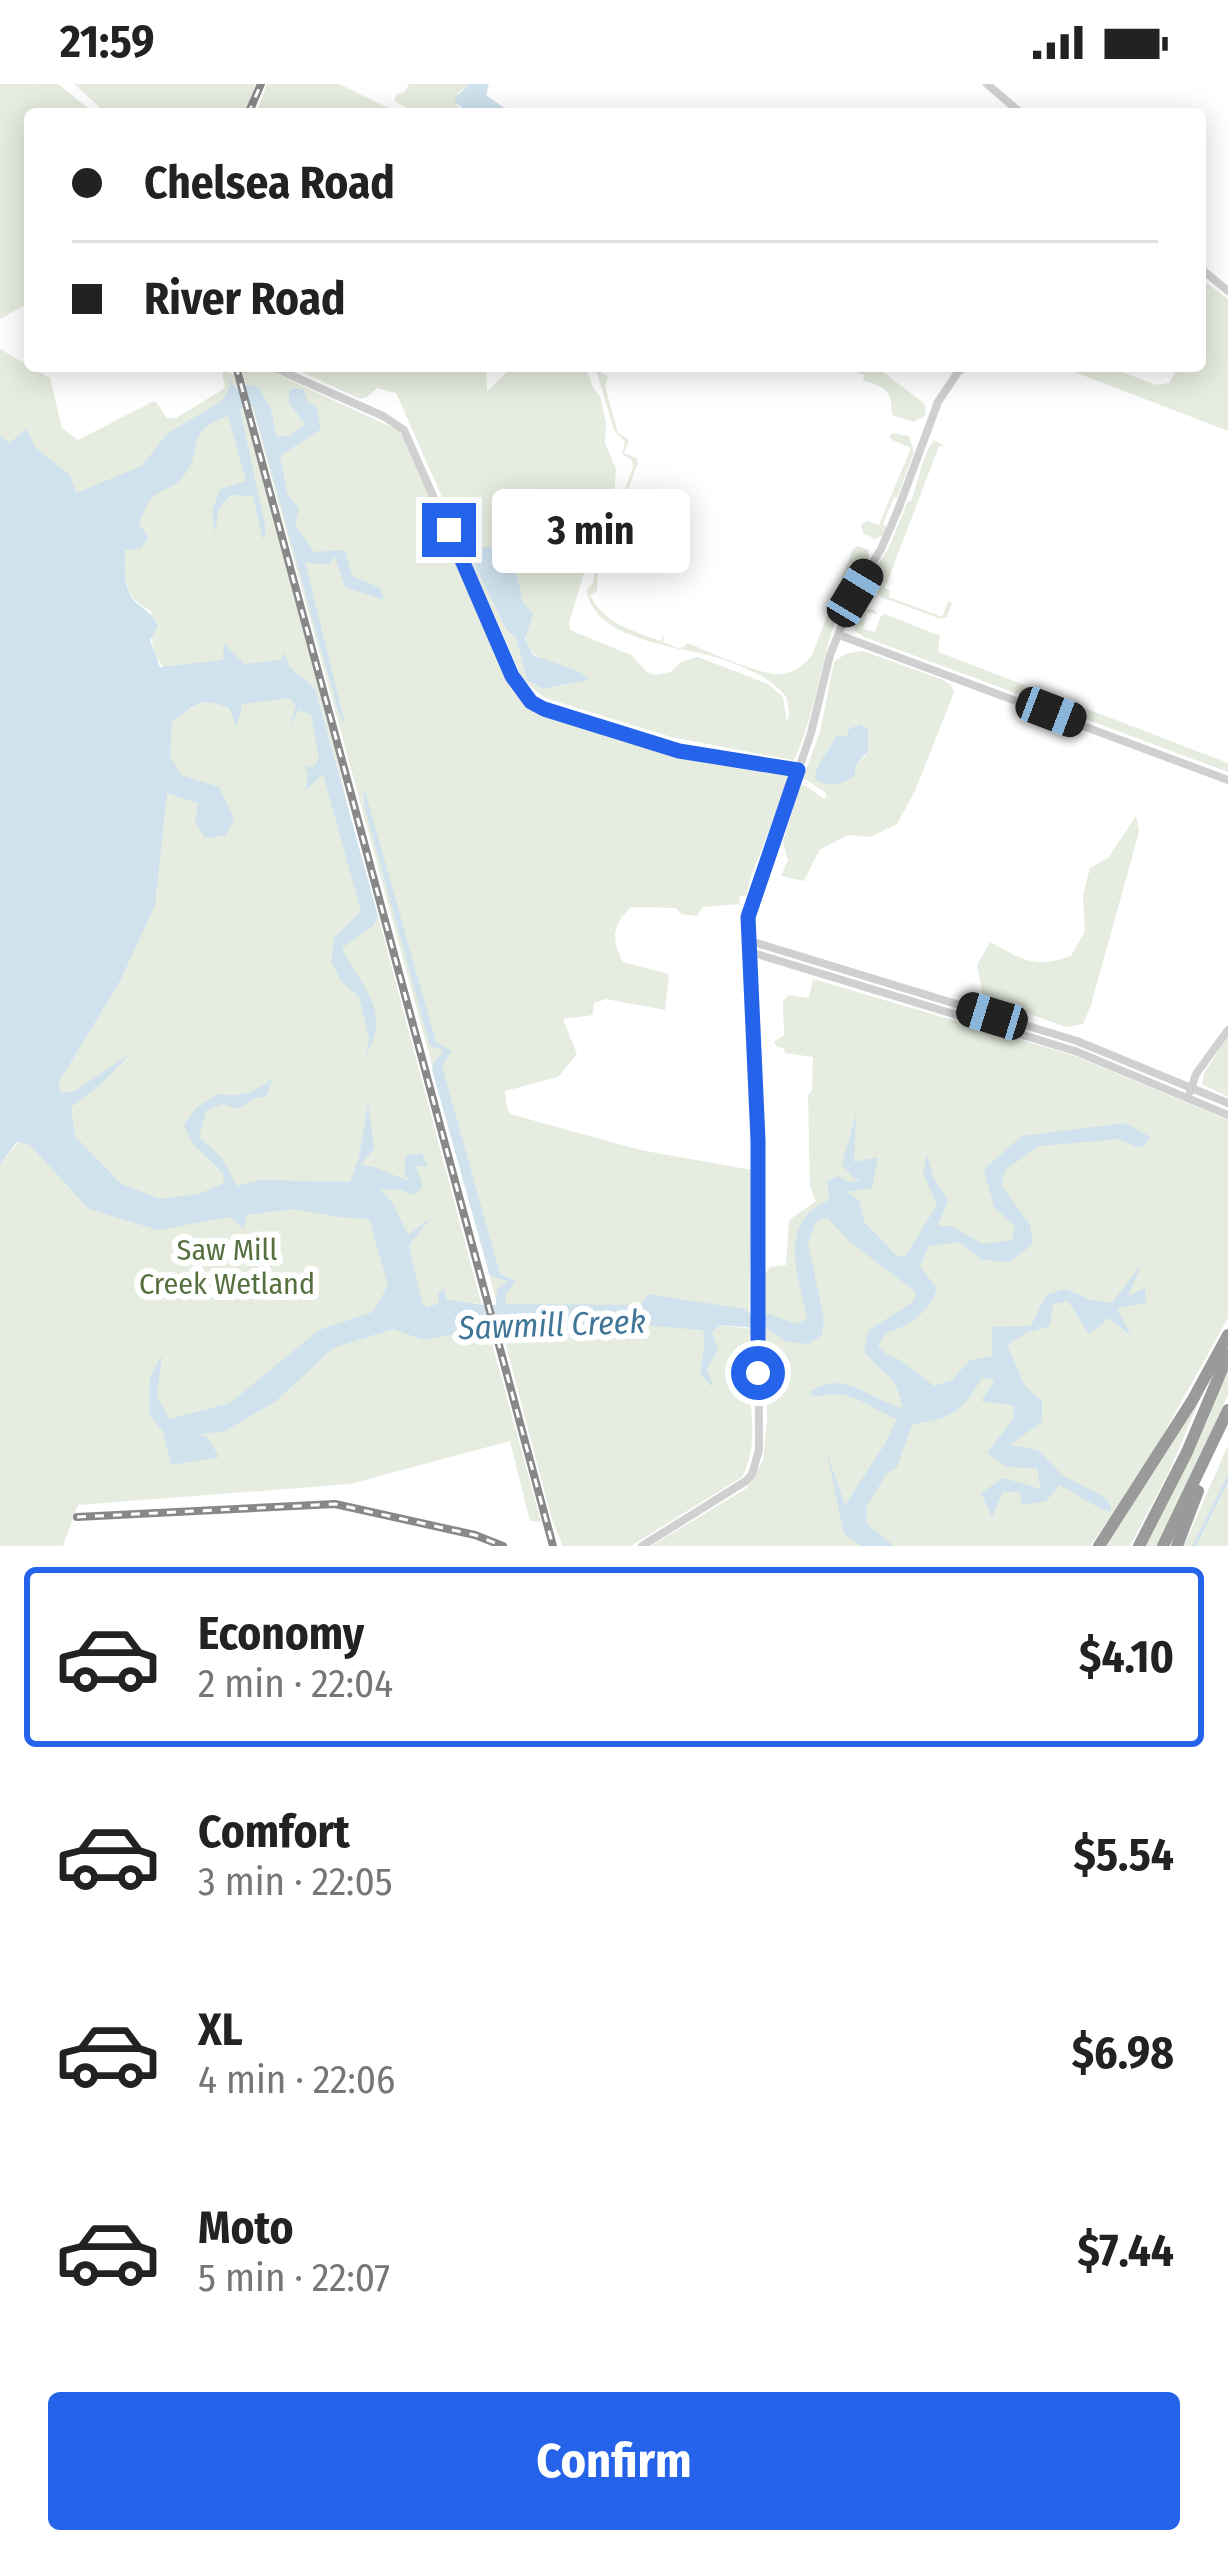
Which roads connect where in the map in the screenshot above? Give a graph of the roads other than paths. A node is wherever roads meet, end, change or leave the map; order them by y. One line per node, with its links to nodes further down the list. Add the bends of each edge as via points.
1 (987, 84): 2 (street)
2 (1015, 108)
3 (284, 372): 6 (street, via 404,430 512,676 531,702 679,751)
4 (958, 372): 5 (street)
5 (839, 635): 6 (street); 7 (street)
6 (798, 770): 8 (street, via 753,899)
7 (1228, 780)
8 (747, 946): 10 (street); 16 (street, via 758,1140 759,1450 746,1481)
9 (1228, 1030): 10 (street)
10 (1190, 1094): 11 (street); 12 (street)
11 (1228, 1103)
12 (1228, 1115)
13 (1228, 1335): 17 (highway)
14 (1228, 1355): 18 (highway)
15 (1228, 1413): 19 (highway); 20 (highway)
16 (642, 1546)
17 (1099, 1546)
18 (1138, 1546)
19 (1162, 1546)
20 (1177, 1546)

